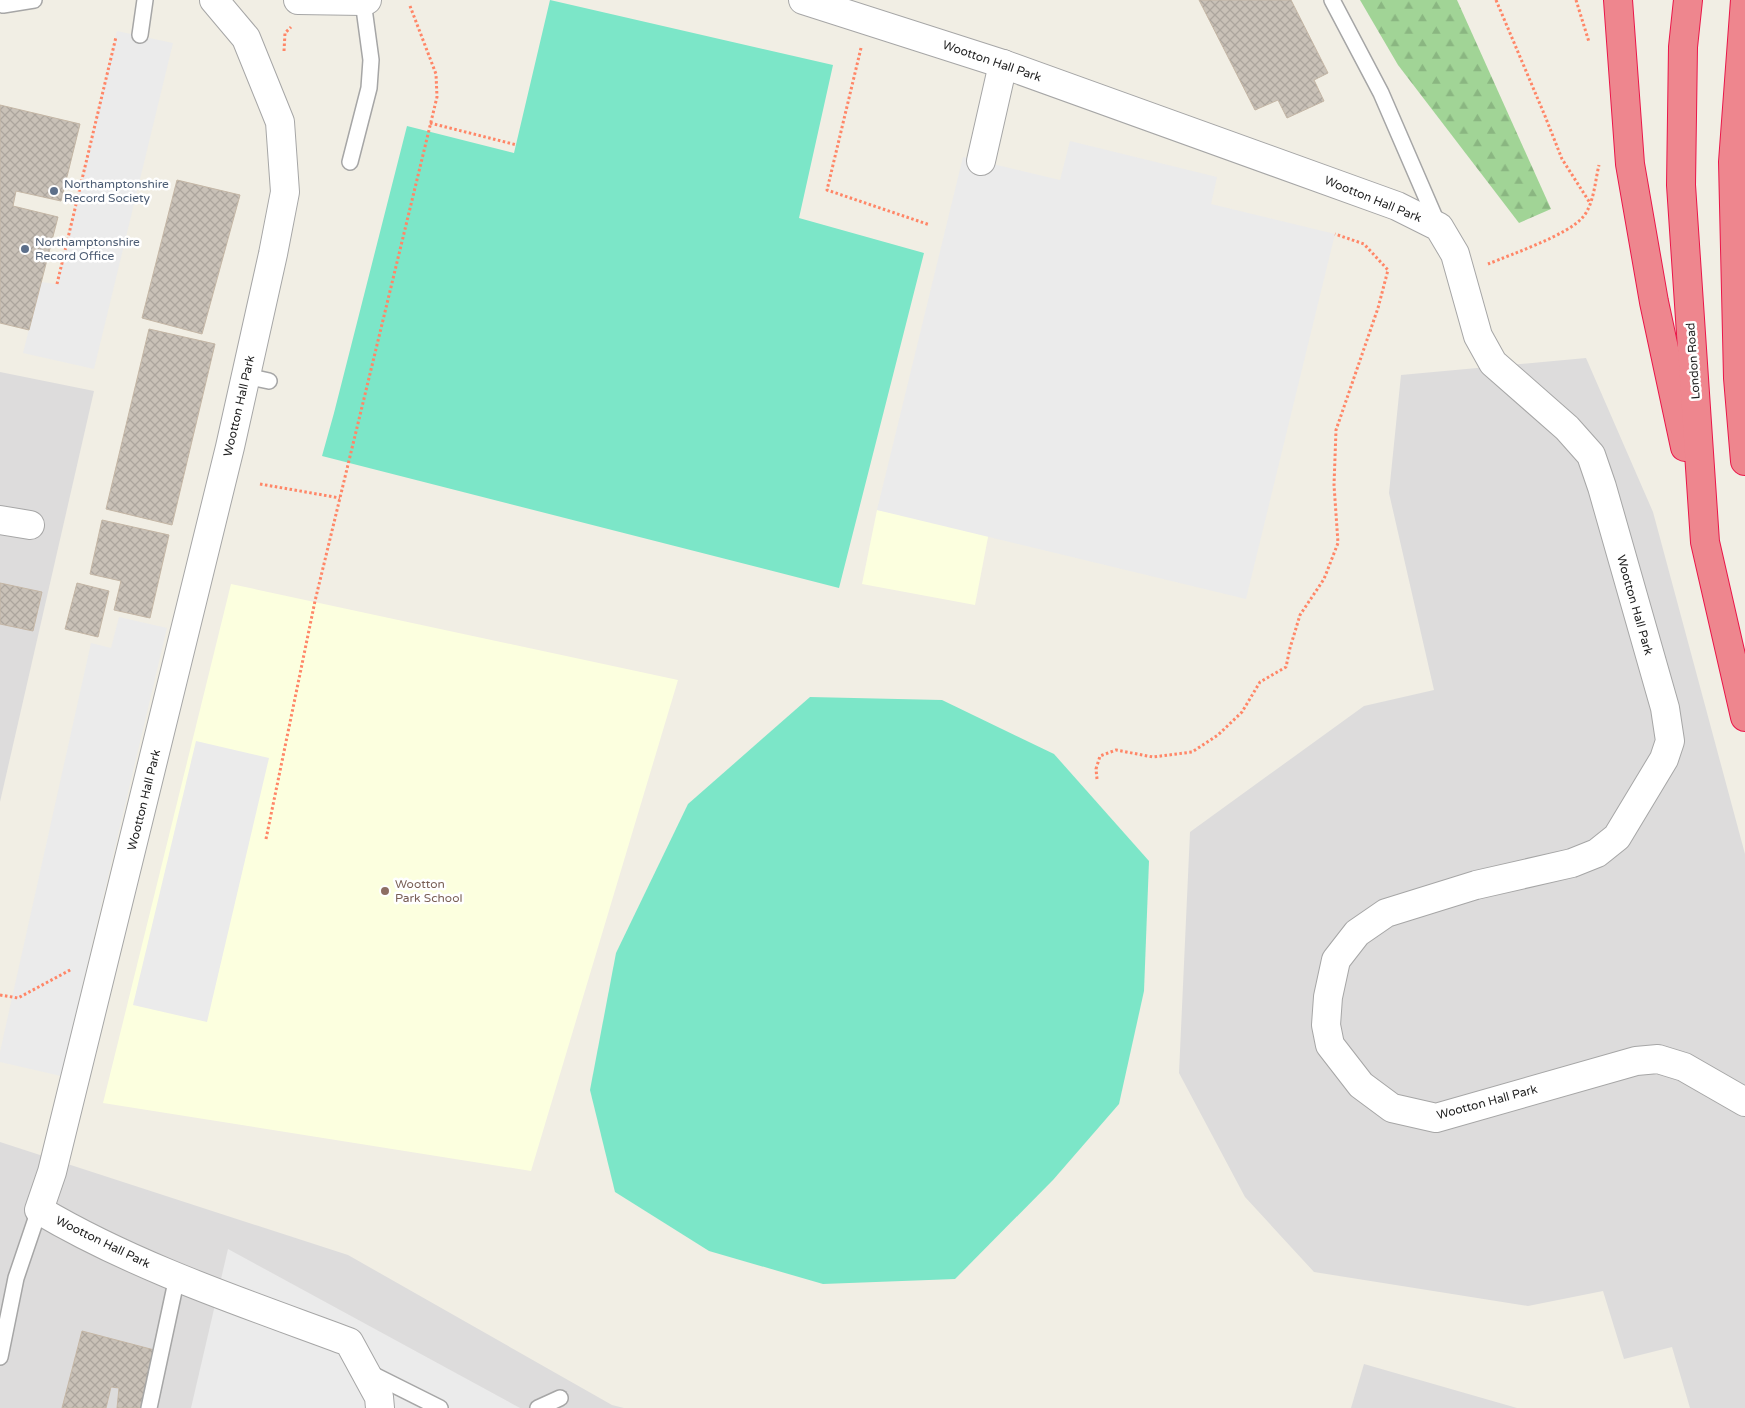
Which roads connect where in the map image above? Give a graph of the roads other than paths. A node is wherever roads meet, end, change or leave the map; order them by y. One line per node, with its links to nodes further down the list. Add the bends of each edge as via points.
1 (34, 0): 11 (lane)
2 (145, 0): 12 (lane)
3 (214, 0): 23 (street, Wootton Hall Park, via 246,38 280,122 285,192 273,254 257,378 228,456 52,1172)
4 (298, 0): 10 (street)
5 (803, 0): 13 (street, Wootton Hall Park)
6 (1332, 0): 16 (lane, via 1381,93)
7 (1618, 0): 20 (highway, via 1630,164 1654,302)
8 (1688, 0): 20 (highway, London Road, via 1683,46 1682,186)
9 (1745, 0): 17 (highway, via 1733,162 1738,378)
10 (365, 1): 15 (lane, via 371,60 369,88)
11 (3, 5)
12 (140, 35)
13 (1003, 64): 14 (street); 16 (street, Wootton Hall Park, via 1397,206)
14 (981, 161)
15 (350, 162)
16 (1439, 227): 22 (street, Wootton Hall Park, via 1455,254 1478,336 1493,364 1567,428 1590,455 1665,708 1670,741 1664,759 1617,837 1597,853 1572,863 1476,885 1386,913 1356,933 1336,960 1326,1025 1330,1045 1361,1085 1392,1108 1436,1118 1636,1061 1658,1059 1684,1067)
17 (1745, 461)
18 (0, 520): 19 (street)
19 (30, 525)
20 (1705, 542): 21 (highway, London Road)
21 (1745, 717)
22 (1745, 1102)
23 (39, 1210): 24 (street, Wootton Hall Park, via 70,1228); 25 (lane)
24 (176, 1277): 28 (street, Wootton Hall Park, via 349,1342); 30 (lane)
25 (16, 1278): 26 (lane); 27 (lane)
26 (0, 1286)
27 (0, 1357)
28 (364, 1370): 31 (street, Wootton Hall Park, via 380,1398); 32 (lane)
29 (560, 1398): 33 (lane)
30 (149, 1408)
31 (380, 1408)
32 (440, 1408)
33 (538, 1408)

